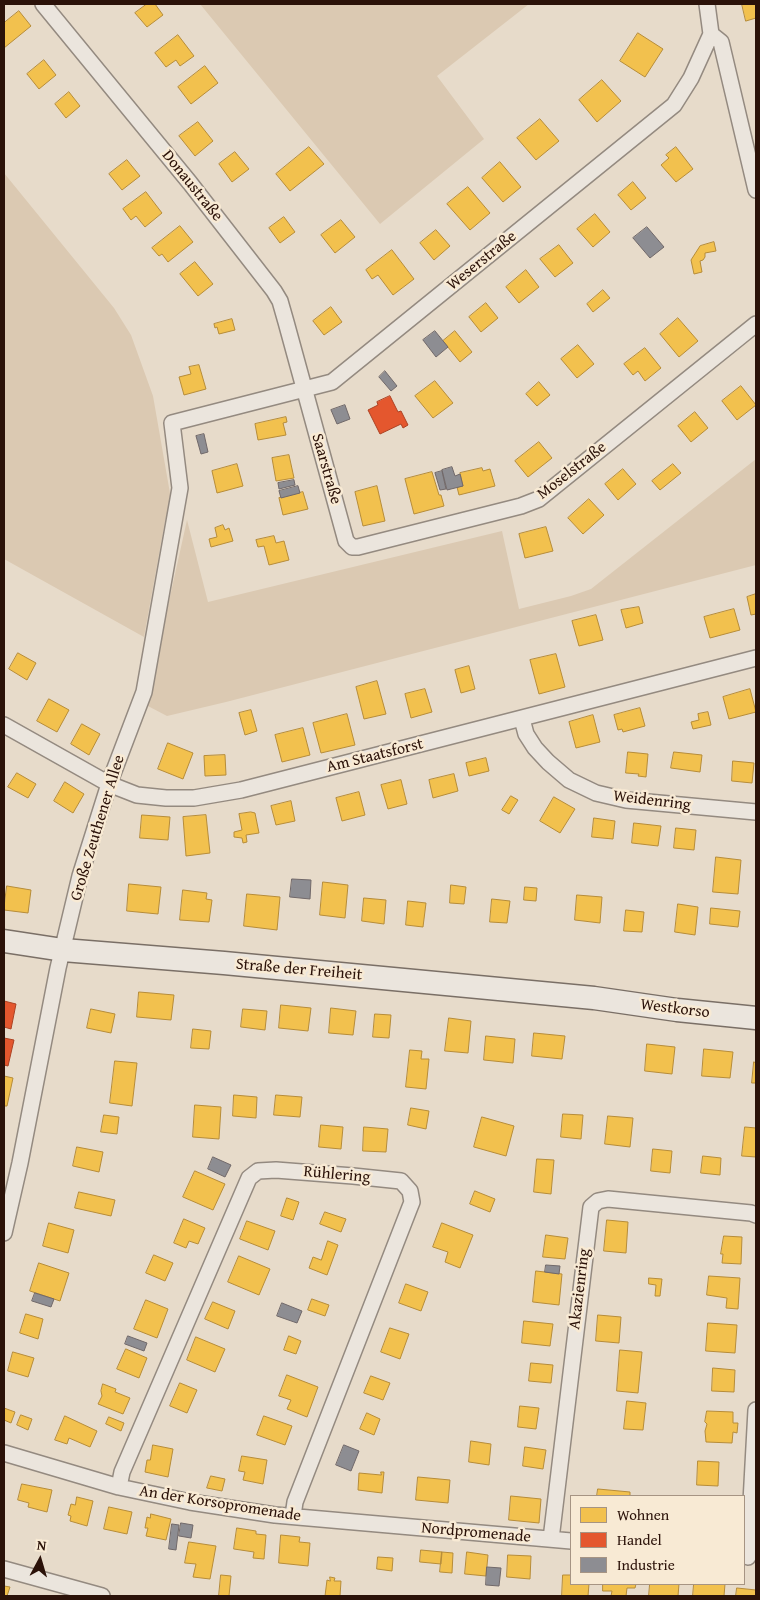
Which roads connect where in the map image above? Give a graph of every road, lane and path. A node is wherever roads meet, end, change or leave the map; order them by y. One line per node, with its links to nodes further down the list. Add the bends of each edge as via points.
1 (43, 4): 6 (street, Donaustraße, via 274,291 280,301)
2 (707, 4): 3 (street)
3 (711, 34): 4 (street, via 721,42); 6 (street, Weserstraße, via 692,78 674,104 332,382)
4 (756, 190)
5 (756, 324): 8 (street, Moselstraße, via 539,498 521,506)
6 (304, 389): 7 (street, Weserstraße); 8 (street, Saarstraße, via 346,541)
7 (172, 423): 12 (street, Große Zeuthener Allee, via 180,488 153,647 144,692)
8 (352, 547)
9 (756, 658): 10 (street, Am Staatsforst)
10 (522, 719): 12 (street, Am Staatsforst, via 241,790 194,798 137,795); 13 (street, Weidenring, via 526,734 548,762 569,780 596,793 626,800)
11 (4, 725): 12 (street, Am Staatsforst)
12 (109, 784): 15 (street, Große Zeuthener Allee, via 80,876)
13 (756, 812)
14 (4, 941): 15 (street, Straße der Freiheit)
15 (63, 950): 16 (street, Straße der Freiheit); 19 (street, Große Zeuthener Allee)
16 (594, 998): 17 (street, Westkorso)
17 (756, 1018)
18 (756, 1215): 25 (street, Akazienring, via 608,1199 591,1207)
19 (4, 1232)
20 (756, 1410): 27 (street)
21 (4, 1453): 22 (street, An der Korsopromenade)
22 (119, 1487): 23 (street, An der Korsopromenade, via 190,1502); 23 (street, Rühlering, via 122,1472 249,1178 258,1171 276,1170 401,1181 410,1191 412,1202 295,1502)
23 (294, 1516): 24 (street, An der Korsopromenade)
24 (382, 1524): 25 (street, Nordpromenade)
25 (551, 1539): 26 (street, Nordpromenade)
26 (570, 1541)
27 (749, 1557)
28 (4, 1569): 29 (street)
29 (102, 1596)

